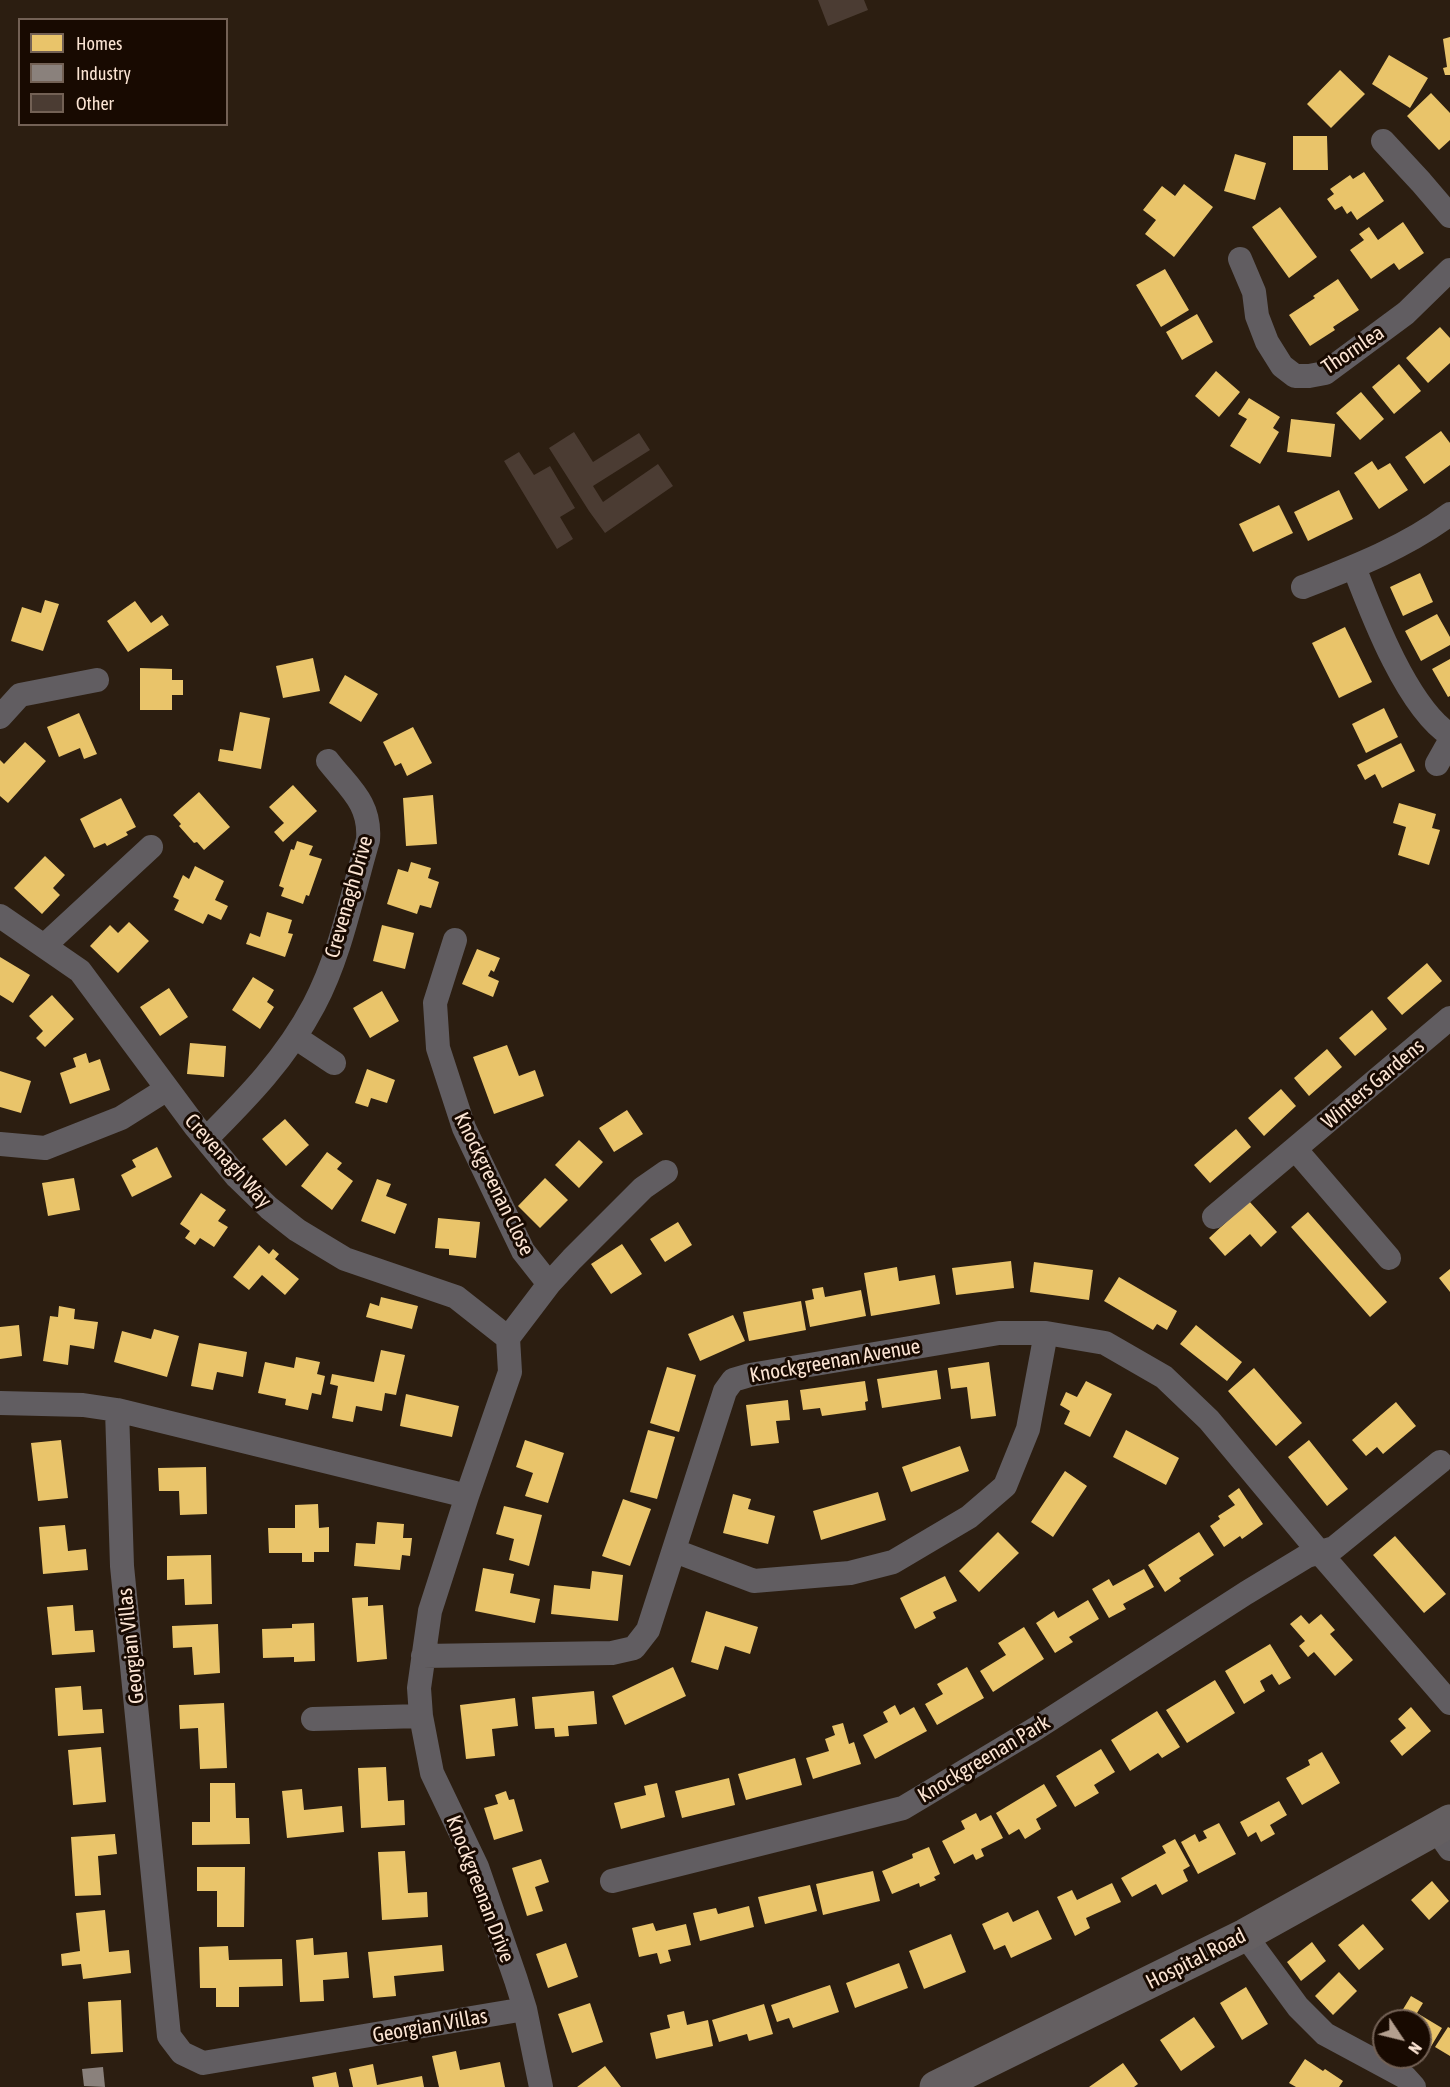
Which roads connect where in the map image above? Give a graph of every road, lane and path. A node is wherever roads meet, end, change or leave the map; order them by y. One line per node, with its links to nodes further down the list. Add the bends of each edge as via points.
1 (1383, 141): 2 (street)
2 (1450, 216)
3 (1240, 258): 4 (street, Thornlea, via 1267,342 1282,366 1295,376 1325,372 1406,313)
4 (1450, 270)
5 (1450, 514): 6 (street, via 1427,531)
6 (1354, 567): 7 (street); 10 (street, via 1407,686 1440,729)
7 (1303, 587)
8 (97, 680): 9 (street, via 20,695)
9 (2, 712)
10 (1450, 735)
11 (1450, 741): 13 (street)
12 (328, 761): 19 (street, Crevenagh Drive, via 361,801 369,823 368,840 334,956 315,1003)
13 (1437, 764)
14 (151, 847): 17 (street)
15 (0, 916): 17 (street, Crevenagh Way)
16 (455, 940): 28 (street, Knockgreenan Close, via 435,1003 438,1048 464,1128 523,1251)
17 (44, 946): 21 (street, Crevenagh Way, via 80,971)
18 (1450, 1018): 24 (street, Winters Gardens)
19 (295, 1037): 20 (street); 22 (street, Crevenagh Drive, via 256,1089)
20 (334, 1063)
21 (167, 1089): 22 (street, Crevenagh Way); 23 (street, via 121,1118 45,1148)
22 (206, 1139): 30 (street, Crevenagh Way, via 237,1177 297,1230 345,1259 456,1297)
23 (0, 1144)
24 (1296, 1150): 26 (street, Winters Gardens); 27 (street)
25 (666, 1172): 28 (street, Knockgreenan Close, via 643,1188)
26 (1214, 1217)
27 (1389, 1258)
28 (549, 1284): 30 (street, Knockgreenan Close)
29 (1046, 1333): 35 (street, Knockgreenan Avenue, via 999,1333 733,1380 725,1391); 35 (street, via 1029,1429 1005,1486 969,1517 912,1551 893,1562 850,1573 754,1581); 36 (street, Knockgreenan Avenue, via 1105,1343 1164,1377 1209,1420)
30 (508, 1338): 34 (street, via 510,1372)
31 (0, 1403): 32 (street)
32 (117, 1410): 34 (street); 44 (street, Georgian Villas, via 122,1566 169,2036 182,2053 203,2063)
33 (1440, 1462): 36 (street, Knockgreenan Park, via 1334,1548)
34 (466, 1496): 37 (street, via 430,1611)
35 (675, 1551): 37 (street, Knockgreenan Avenue, via 648,1630 634,1648 612,1653)
36 (1320, 1553): 38 (street); 42 (street, Knockgreenan Park, via 1307,1556 1246,1593 1035,1729 903,1808)
37 (423, 1656): 39 (street, Knockgreenan Drive, via 419,1688)
38 (1450, 1703)
39 (422, 1716): 40 (street); 44 (street, Knockgreenan Drive, via 432,1773 477,1867)
40 (313, 1719)
41 (1445, 1833): 43 (main road, Hospital Road)
42 (612, 1881)
43 (1245, 1935): 46 (main road, Hospital Road); 47 (street, via 1298,2007 1326,2034 1405,2077)
44 (525, 2010): 45 (street, Knockgreenan Drive)
45 (541, 2087)
46 (936, 2087)
47 (1414, 2087)

